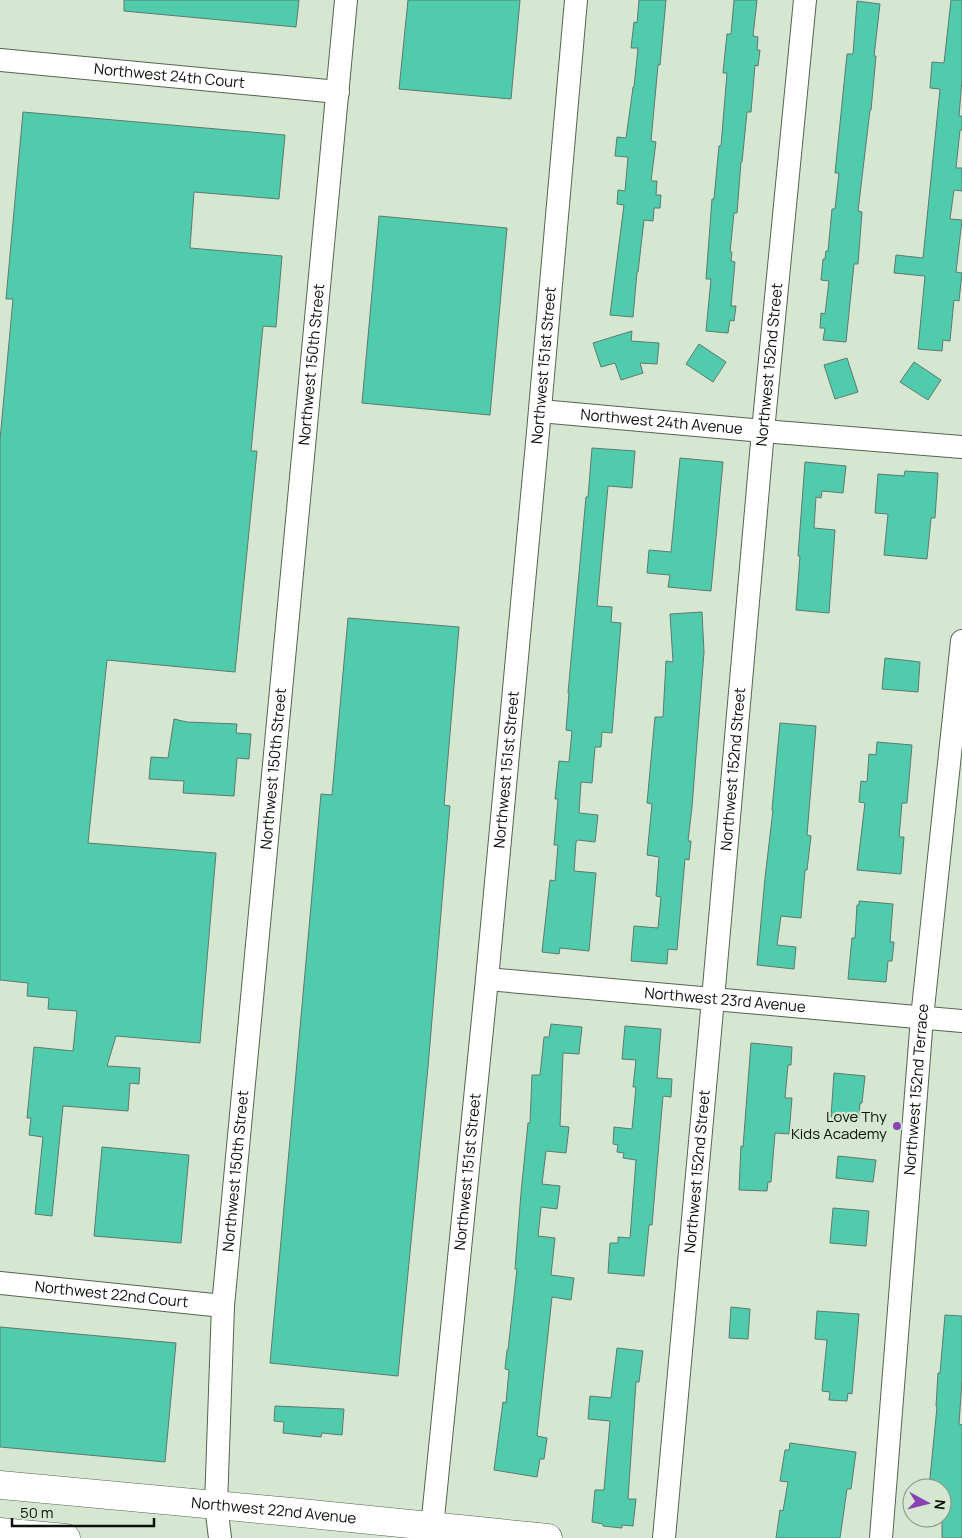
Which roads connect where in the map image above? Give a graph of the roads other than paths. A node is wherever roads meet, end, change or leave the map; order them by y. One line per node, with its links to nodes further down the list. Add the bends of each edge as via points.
1 (346, 0): 5 (street, Northwest 150th Street)
2 (576, 0): 6 (street, Northwest 151st Street)
3 (805, 0): 7 (street, Northwest 152nd Street)
4 (0, 60): 5 (street, Northwest 24th Court)
5 (338, 92): 15 (street, Northwest 150th Street)
6 (540, 411): 7 (street, Northwest 24th Avenue); 10 (street, Northwest 151st Street)
7 (763, 431): 8 (street, Northwest 24th Avenue); 11 (street, Northwest 152nd Street)
8 (962, 447)
9 (962, 642): 12 (street, Northwest 152nd Terrace)
10 (487, 980): 11 (street, Northwest 23rd Avenue); 18 (street, Northwest 151st Street)
11 (714, 1000): 12 (street, Northwest 23rd Avenue); 23 (street, Northwest 152nd Street)
12 (922, 1018): 13 (street, Northwest 23rd Avenue); 24 (street, Northwest 152nd Terrace)
13 (962, 1021)
14 (0, 1283): 15 (street, Northwest 22nd Court)
15 (223, 1306): 17 (street, Northwest 150th Street)
16 (0, 1485): 17 (main road, Northwest 22nd Avenue)
17 (216, 1505): 18 (main road, Northwest 22nd Avenue); 21 (street, Northwest 150th Street)
18 (432, 1532): 22 (main road, Northwest 22nd Avenue)
19 (0, 1533): 20 (main road)
20 (66, 1538)
21 (220, 1538)
22 (548, 1538)
23 (664, 1538)
24 (882, 1538)

